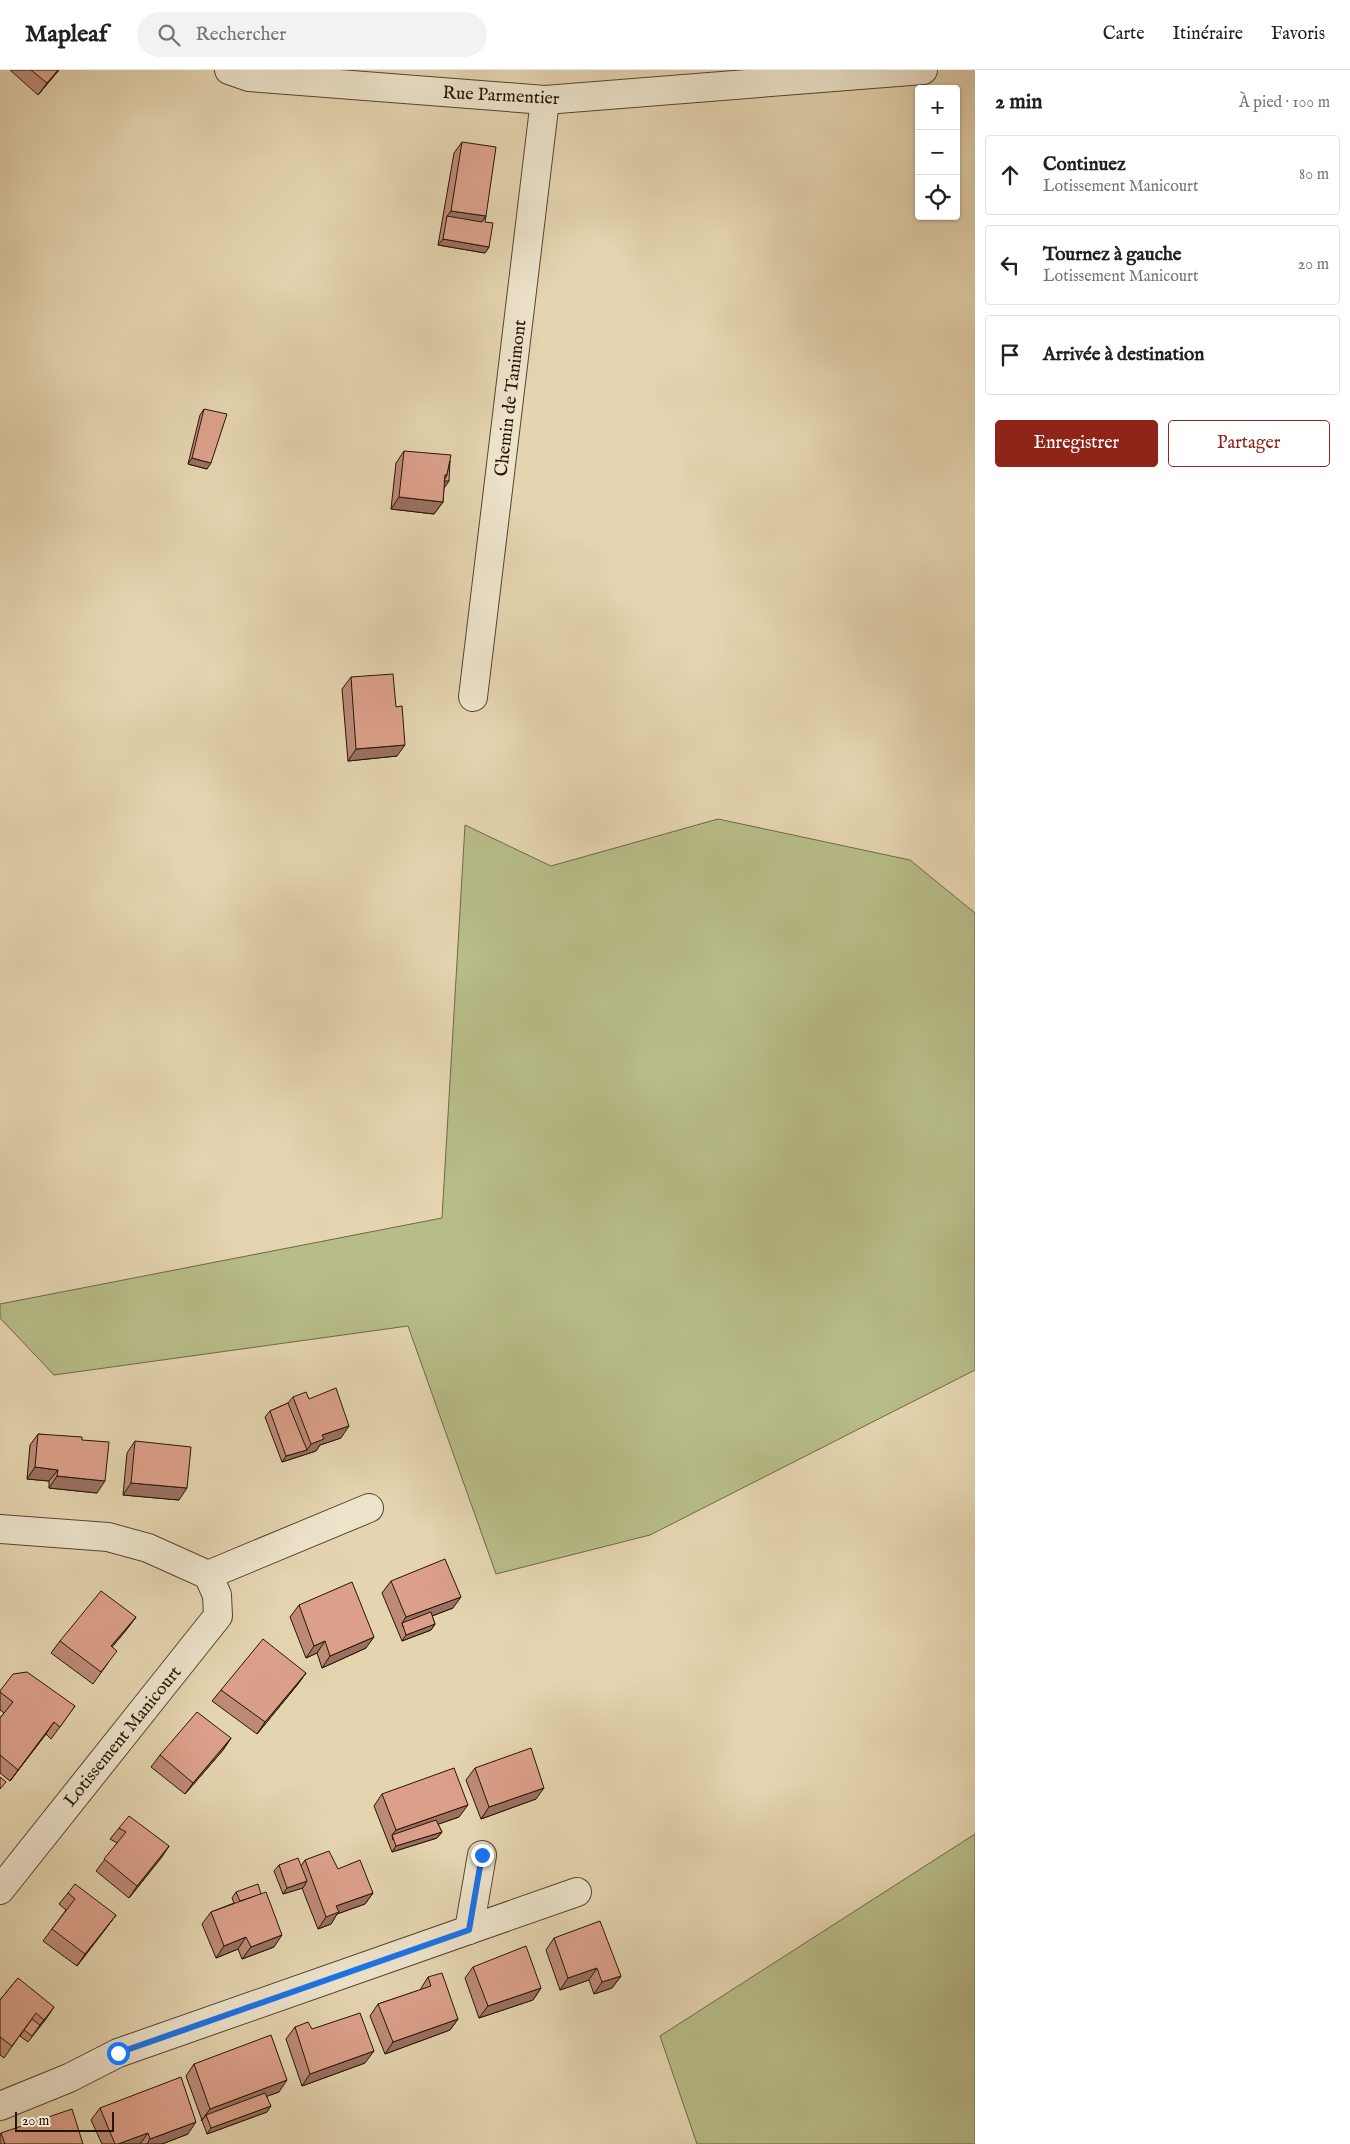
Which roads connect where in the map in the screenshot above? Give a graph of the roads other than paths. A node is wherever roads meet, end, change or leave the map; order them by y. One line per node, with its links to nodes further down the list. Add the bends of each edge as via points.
1 (229, 70): 3 (street, Rue Parmentier, via 249,77)
2 (923, 70): 3 (street, Rue Parmentier)
3 (545, 100): 4 (street, Chemin de Tanimont)
4 (473, 697)
5 (369, 1508): 7 (street)
6 (0, 1529): 7 (street, via 108,1537 148,1548)
7 (208, 1575): 9 (street, Lotissement Manicourt, via 217,1595 218,1616)
8 (482, 1855): 11 (street)
9 (0, 1890)
10 (577, 1892): 11 (street)
11 (469, 1930): 12 (street, via 118,2053 69,2078)
12 (0, 2106)

